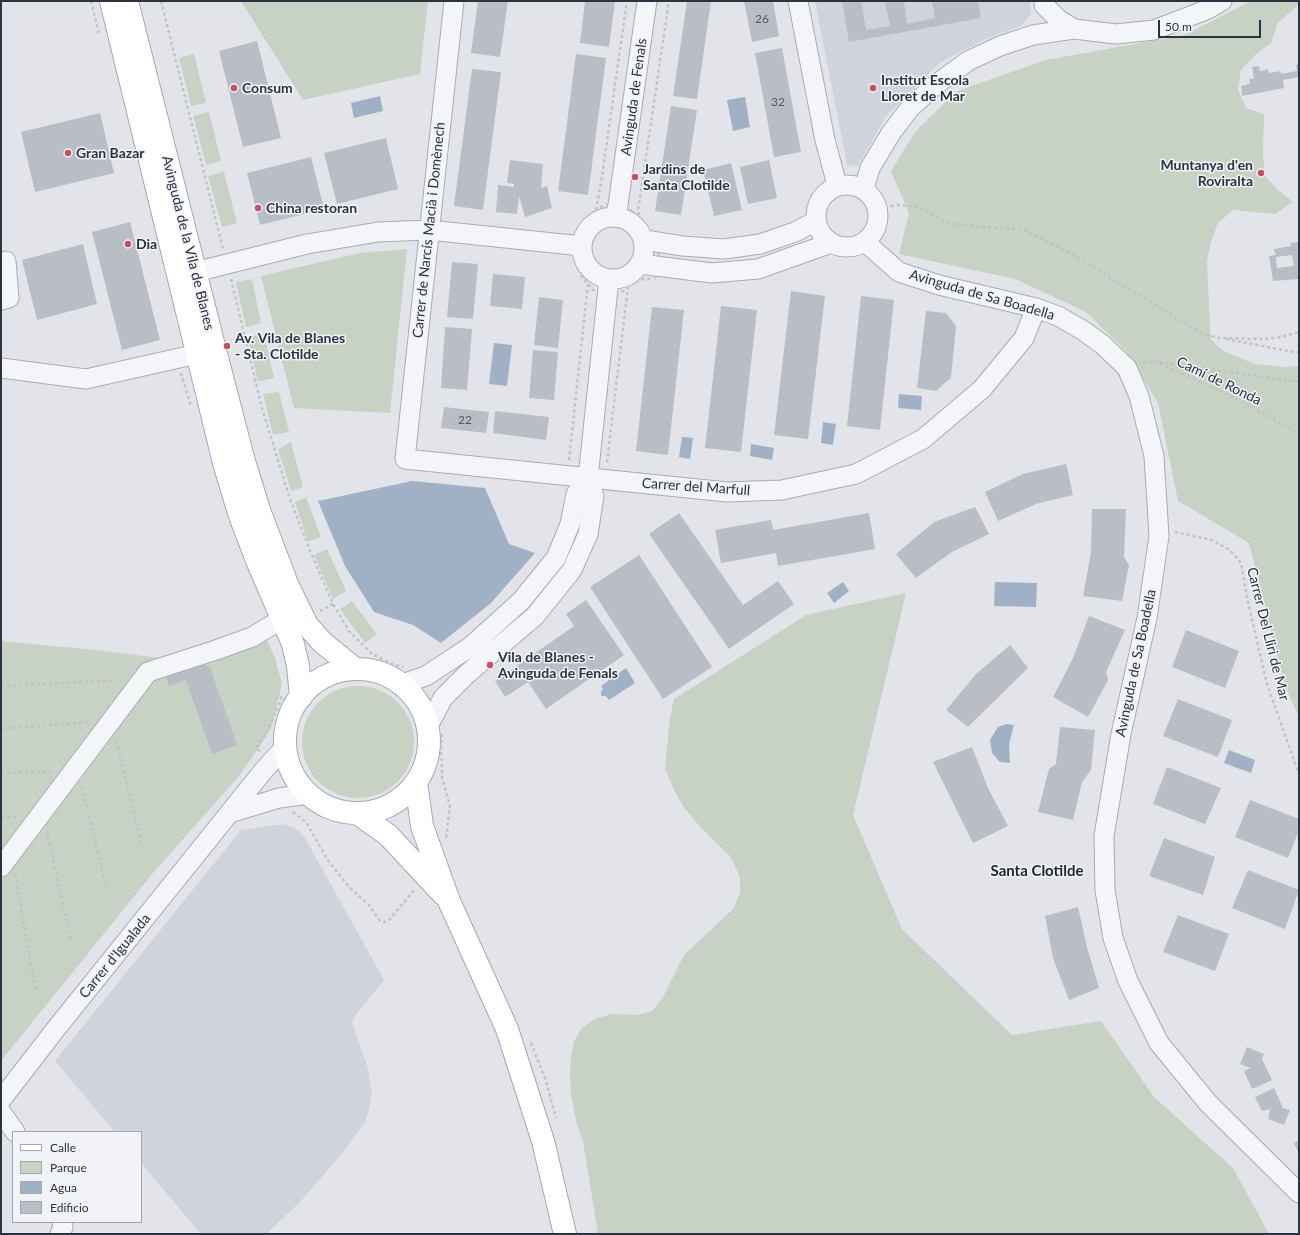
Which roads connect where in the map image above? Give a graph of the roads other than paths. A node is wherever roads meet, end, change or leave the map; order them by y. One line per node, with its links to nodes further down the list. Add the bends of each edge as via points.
1 (111, 1): 25 (main road)
2 (127, 1): 21 (main road, Avinguda de la Vila de Blanes)
3 (454, 1): 14 (street, Carrer de Narcís Macià i Domènech)
4 (647, 1): 12 (street, Avinguda de Fenals)
5 (798, 1): 10 (street, via 825,140)
6 (1222, 1): 8 (street, via 1206,10 1154,30 1116,34)
7 (1043, 3): 8 (street, via 1058,19); 9 (street, via 1042,24)
8 (1074, 29): 9 (street)
9 (1034, 35): 11 (street, via 1000,46 968,61 934,86 910,108 890,133 870,168)
10 (837, 185): 11 (street, via 853,184); 13 (street, via 825,193 816,208)
11 (864, 188): 16 (street, via 879,208 878,226)
12 (616, 210): 15 (street); 18 (street, via 592,225)
13 (816, 221): 15 (street, via 796,232 760,244 724,249); 17 (street, via 821,234)
14 (429, 230): 18 (street); 21 (street, via 378,232 307,244); 27 (street, Carrer de Narcís Macià i Domènech)
15 (652, 241): 20 (street, via 645,248 643,257)
16 (865, 242): 17 (street, via 850,248); 24 (street, Avinguda de Sa Boadella, via 900,272 939,285)
17 (831, 243): 20 (street, via 758,269 712,273)
18 (577, 246): 22 (street, via 586,264)
19 (6, 261): 23 (street, via 9,298)
20 (648, 265): 22 (street)
21 (195, 272): 30 (main road, Avinguda de la Vila de Blanes, via 243,458 259,510 287,584 299,610 314,633 329,649)
22 (608, 285): 28 (street)
23 (1, 300)
24 (1036, 308): 28 (street, Carrer del Marfull, via 1024,338 982,389 923,439 856,474 782,490 727,492); 44 (street, Avinguda de Sa Boadella, via 1058,316 1084,331 1127,368 1139,396 1154,456 1159,536 1147,618 1120,734 1104,836 1105,890 1113,938 1128,981 1159,1042 1208,1103)
25 (197, 354): 26 (street, via 86,379); 29 (main road, via 240,516)
26 (1, 368)
27 (405, 459): 28 (street, Carrer del Marfull)
28 (588, 478): 31 (street, via 576,494 570,524 556,558 521,601 470,647 426,676); 33 (street, via 594,496 588,534 572,570 535,616 443,698)
29 (282, 619): 32 (main road, via 295,651); 39 (street, via 252,637 148,672 43,811)
30 (355, 669): 31 (main road, via 377,671 392,678); 32 (main road, via 322,678 310,686)
31 (404, 676): 33 (main road, via 424,714)
32 (301, 697): 34 (main road, via 290,717)
33 (435, 728): 35 (main road, via 429,736 424,768)
34 (286, 746): 36 (main road, via 297,780); 37 (street, Carrer d'Igualada)
35 (416, 782): 38 (main road, via 391,805); 40 (main road, via 422,826)
36 (309, 794): 37 (street, via 279,798); 38 (main road, via 334,809)
37 (230, 813): 41 (street, Carrer d'Igualada)
38 (357, 813): 40 (main road, via 388,835)
39 (7, 854)
40 (449, 901): 47 (main road, via 507,1029 543,1141)
41 (1, 1100)
42 (1, 1112): 43 (street)
43 (14, 1131)
44 (1299, 1193)
45 (62, 1223): 46 (street)
46 (60, 1234)
47 (565, 1234)

